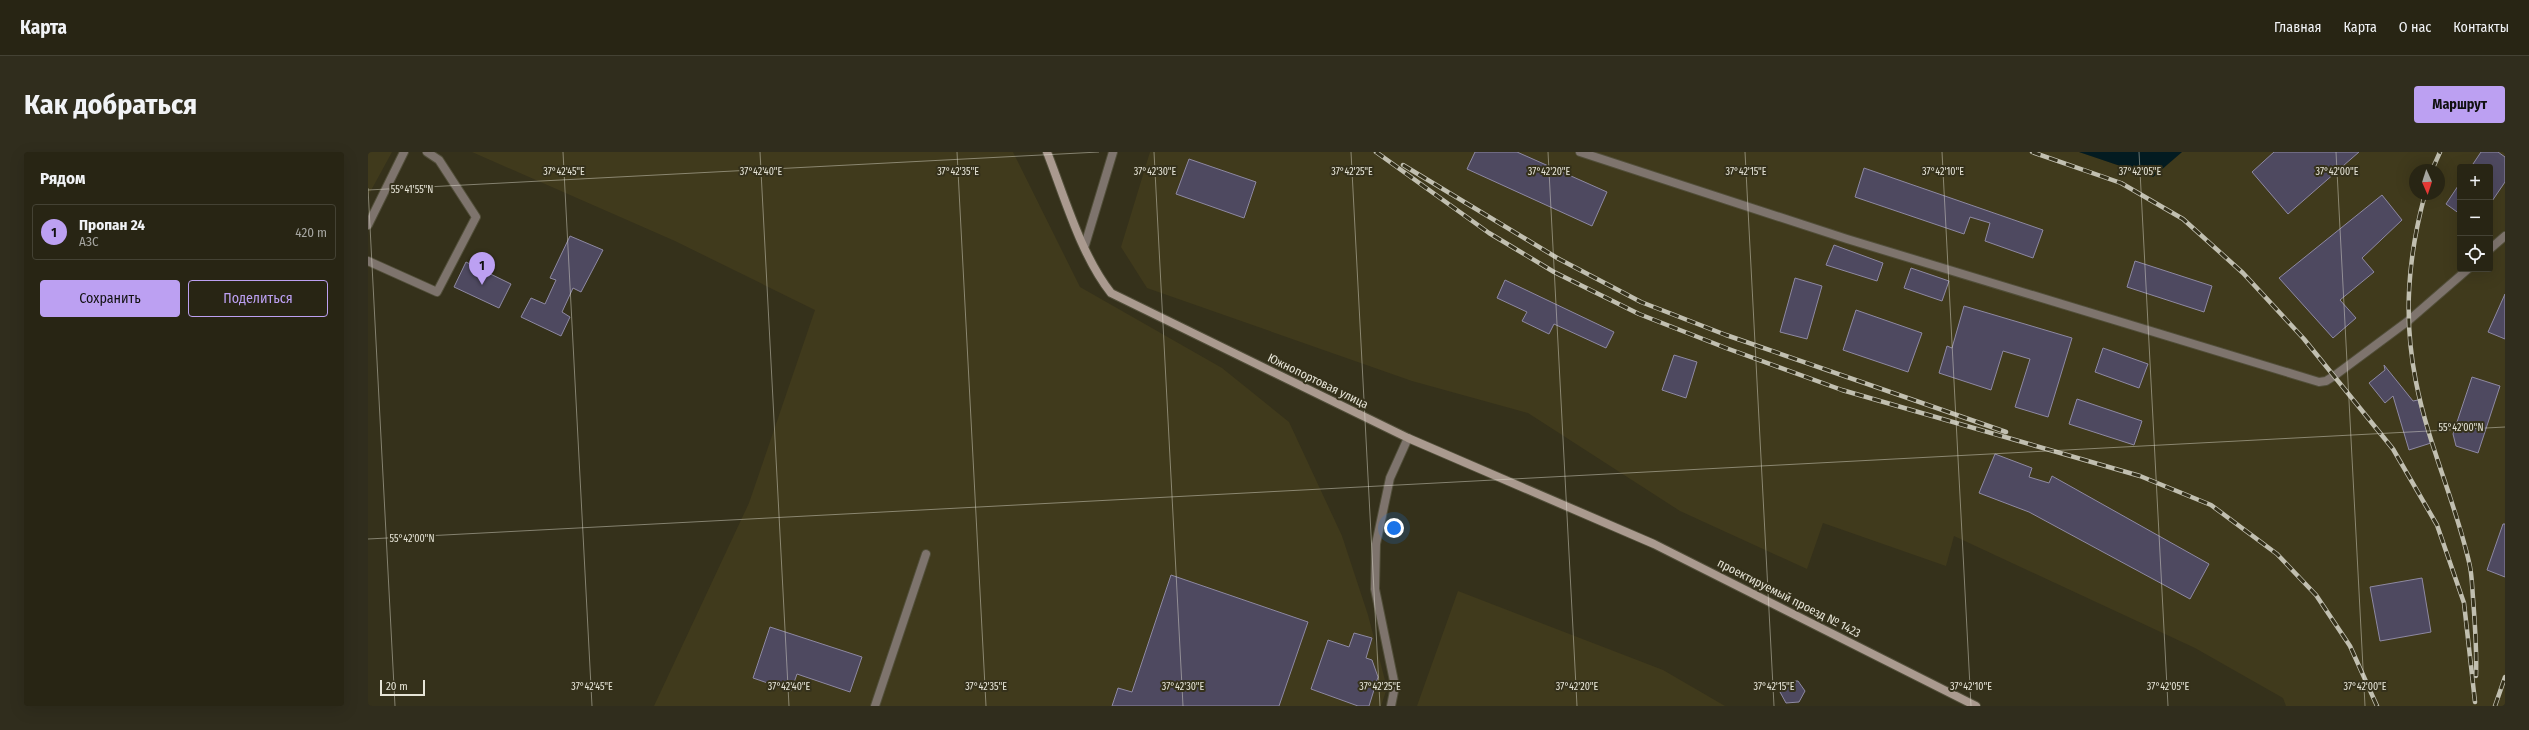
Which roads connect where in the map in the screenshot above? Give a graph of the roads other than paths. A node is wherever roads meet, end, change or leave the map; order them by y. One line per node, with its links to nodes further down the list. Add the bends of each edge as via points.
1 (404, 152): 6 (street)
2 (427, 152): 10 (street, via 439,160 476,217 437,292)
3 (1047, 152): 8 (main road, Южнопортовая улица)
4 (1113, 152): 8 (street)
5 (1580, 152): 11 (street, via 1847,239 2319,382 2334,376 2408,321)
6 (368, 225)
7 (2505, 236): 9 (street)
8 (1084, 245): 12 (main road, Южнопортовая улица, via 1098,276 1111,293)
9 (2493, 246)
10 (368, 261)
11 (2465, 272)
12 (1408, 438): 13 (main road, Южнопортовая улица); 16 (street, via 1390,478 1376,544 1375,589 1394,686)
13 (1590, 515): 17 (main road, проектируемый проезд № 1423, via 1654,544)
14 (926, 554): 15 (street)
15 (875, 706)
16 (1391, 706)
17 (1976, 706)

